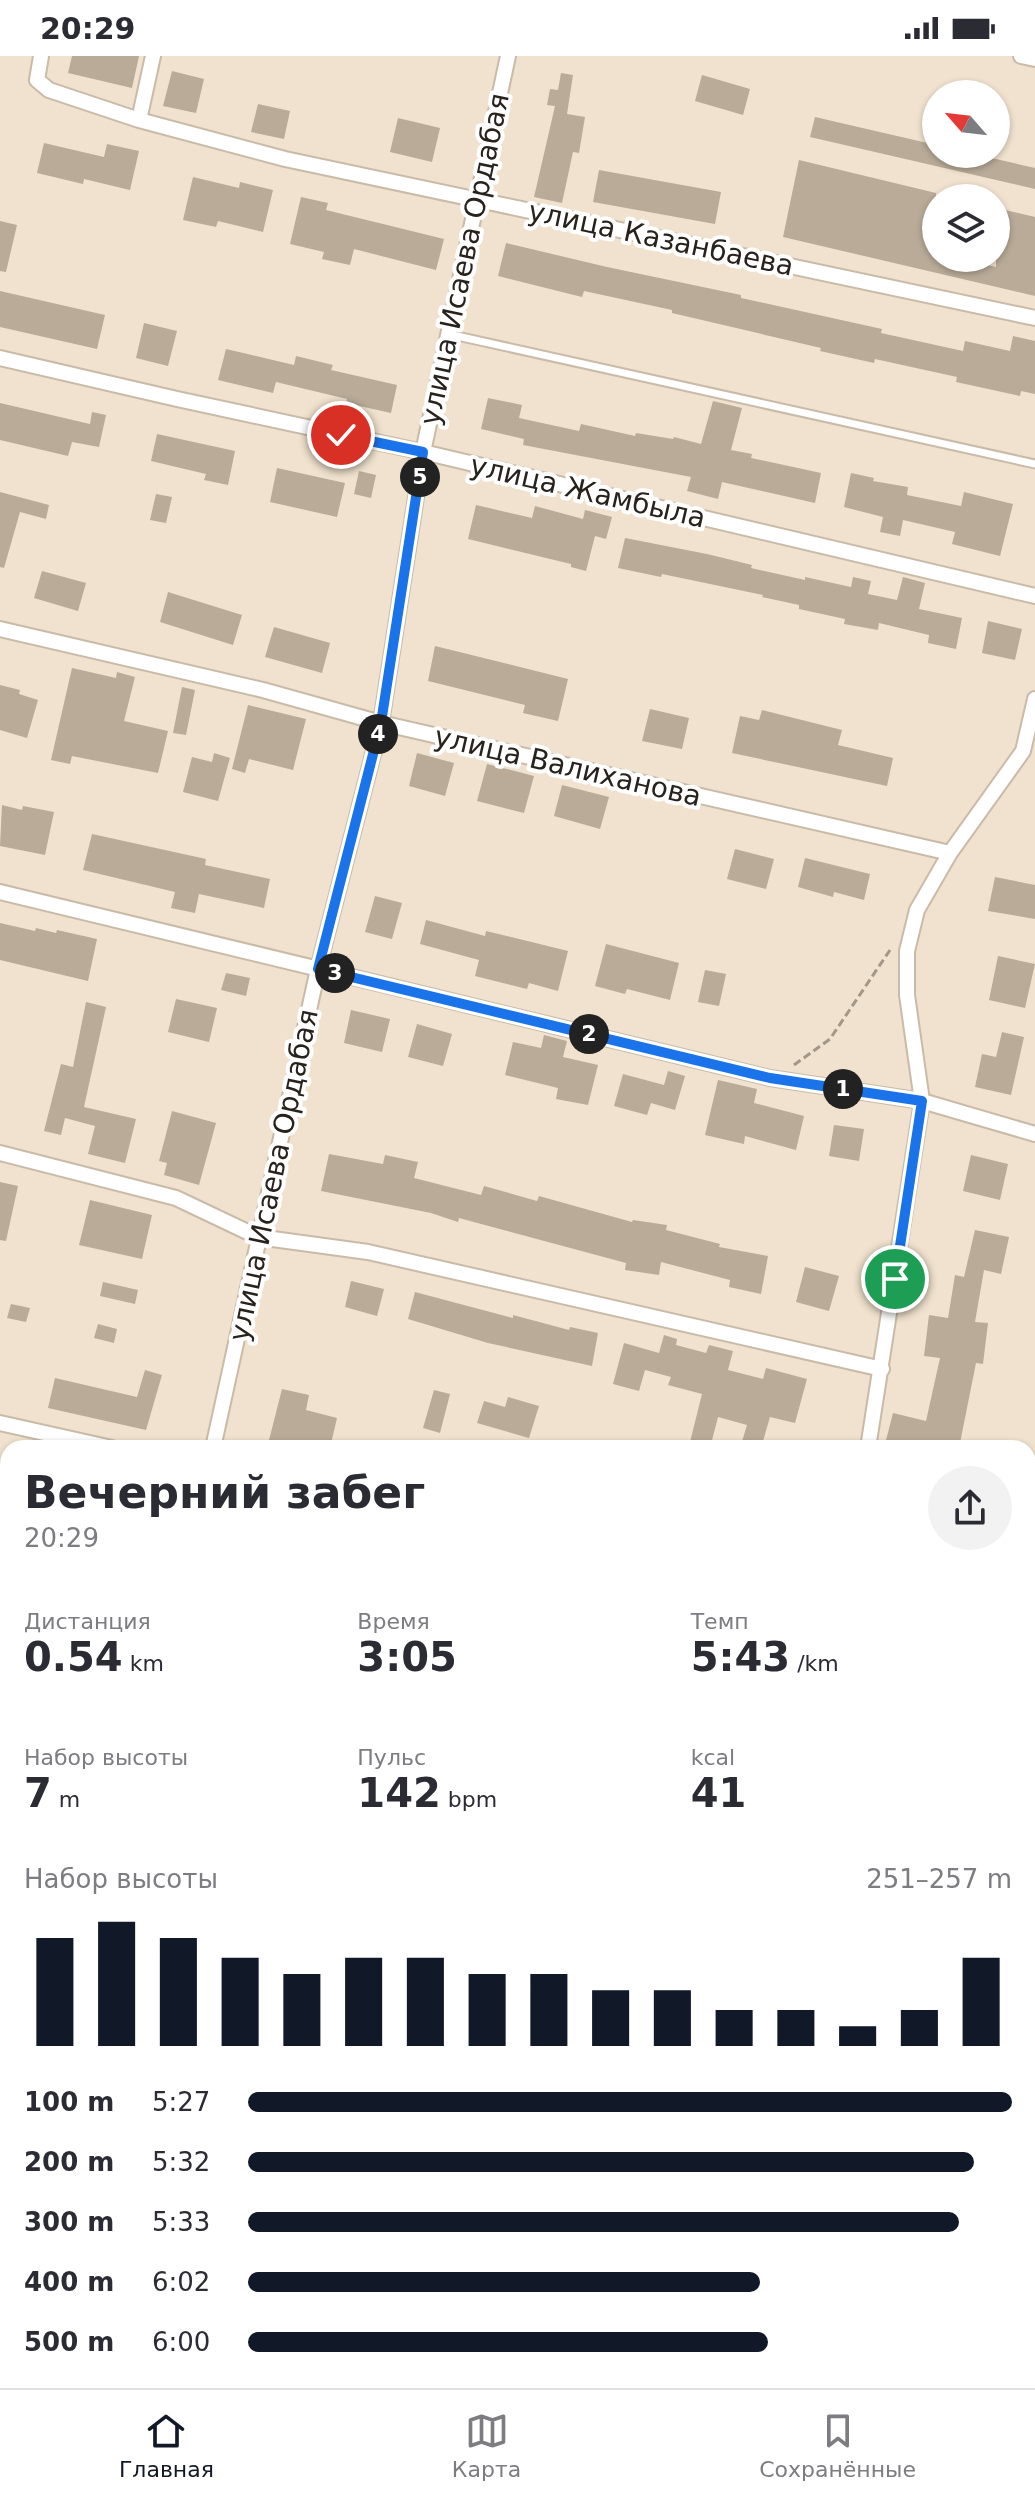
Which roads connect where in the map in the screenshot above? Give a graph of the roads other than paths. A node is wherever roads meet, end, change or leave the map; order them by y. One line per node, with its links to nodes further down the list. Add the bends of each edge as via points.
1 (41, 56): 6 (street, улица Казанбаева, via 37,75 43,87)
2 (153, 56): 6 (street)
3 (508, 56): 7 (street, улица Исаева Ордабая)
4 (1021, 56): 5 (street)
5 (1035, 59)
6 (139, 120): 7 (street, улица Казанбаева, via 285,159)
7 (476, 197): 8 (street, улица Казанбаева); 9 (street, улица Исаева Ордабая)
8 (1035, 318)
9 (448, 334): 11 (street, улица Исаева Ордабая); 12 (lane)
10 (0, 358): 11 (street, улица Жамбыла)
11 (423, 452): 13 (street, улица Жамбыла); 16 (street, улица Исаева Ордабая)
12 (1035, 464)
13 (1035, 596)
14 (0, 629): 16 (street, улица Валиханова)
15 (1035, 699): 17 (street, via 1023,751)
16 (381, 723): 17 (street, улица Валиханова); 19 (street, улица Исаева Ордабая)
17 (950, 853): 20 (street, via 917,910 907,951 907,995)
18 (0, 892): 19 (street)
19 (318, 969): 20 (street, via 770,1078); 23 (street, улица Исаева Ордабая)
20 (922, 1101): 21 (street); 24 (street)
21 (1035, 1134)
22 (0, 1153): 23 (street, via 176,1198)
23 (258, 1237): 24 (street, via 368,1252); 27 (street, улица Исаева Ордабая)
24 (882, 1369): 28 (street)
25 (0, 1423): 26 (street)
26 (76, 1440)
27 (215, 1440)
28 (869, 1440)

